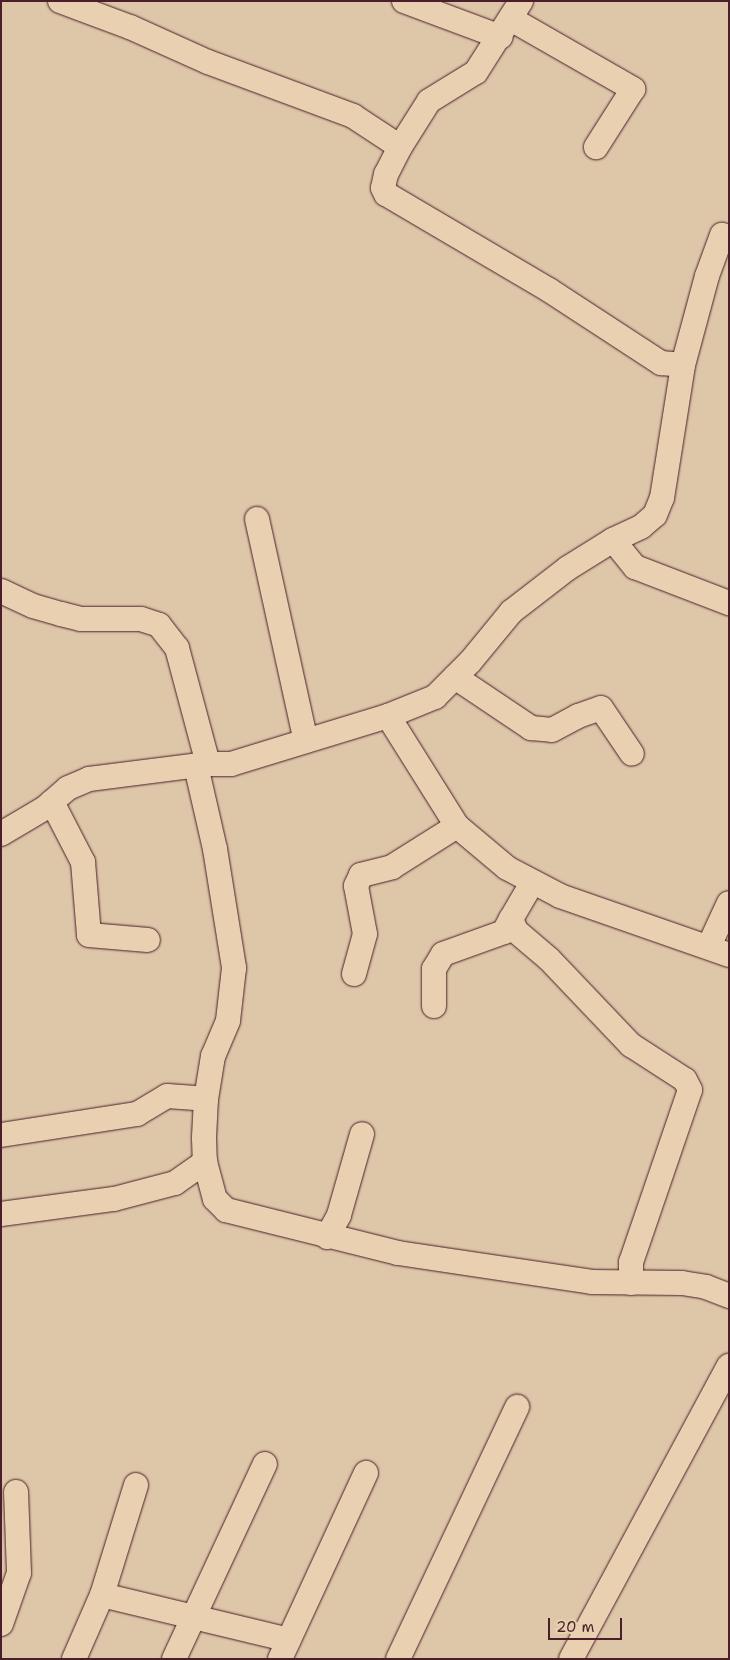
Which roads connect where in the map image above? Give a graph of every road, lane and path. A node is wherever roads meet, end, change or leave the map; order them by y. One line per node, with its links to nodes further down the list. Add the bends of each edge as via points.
1 (60, 1): 4 (street, via 130,27 208,62 353,116)
2 (404, 1): 3 (street)
3 (511, 19): 4 (street, via 476,72 429,101); 5 (street, via 633,89)
4 (400, 147): 7 (street, via 386,174 383,188 386,194 549,290 661,363)
5 (596, 147)
6 (726, 234): 7 (street, via 707,276)
7 (683, 365): 9 (street, via 662,498 655,515 641,527)
8 (257, 518): 14 (street)
9 (613, 540): 11 (street, via 635,567); 12 (street, via 568,568 511,612)
10 (1, 591): 16 (street, via 33,606 81,619 141,620 159,625 177,648)
11 (729, 603)
12 (455, 677): 13 (street, via 436,697); 15 (street, via 531,728 552,730 601,708)
13 (388, 716): 14 (street); 18 (street)
14 (306, 741): 16 (street, via 231,764)
15 (632, 754)
16 (202, 765): 17 (street, via 89,779 68,788); 27 (street, via 234,968 233,998 228,1021 213,1056)
17 (52, 802): 19 (street); 23 (street, via 82,862 89,935)
18 (457, 826): 20 (street, via 507,868); 25 (street, via 392,867 361,875 356,886 365,934)
19 (1, 834)
20 (532, 882): 22 (street); 24 (street, via 576,902)
21 (729, 903): 24 (street)
22 (511, 919): 26 (street, via 504,932 443,954 434,969); 33 (street, via 516,931 549,960 631,1045 685,1080 690,1090 631,1262)
23 (148, 940)
24 (719, 951)
25 (354, 974)
26 (434, 1006)
27 (206, 1099): 29 (street, via 167,1096 137,1114); 30 (street)
28 (362, 1134): 32 (street, via 339,1215)
29 (1, 1136)
30 (205, 1162): 31 (street, via 175,1183 114,1199); 32 (street, via 215,1199 226,1210)
31 (1, 1214)
32 (327, 1237): 33 (street, via 478,1266 592,1282)
33 (631, 1283): 34 (street, via 682,1283 706,1287)
34 (729, 1296)
35 (729, 1366): 48 (street)
36 (516, 1407): 47 (street)
37 (265, 1464): 42 (street)
38 (366, 1473): 44 (street)
39 (136, 1485): 41 (street)
40 (16, 1492): 43 (street, via 20,1573)
41 (102, 1595): 42 (street); 45 (street)
42 (195, 1618): 44 (street); 46 (street)
43 (1, 1624)
44 (284, 1649)
45 (74, 1659)
46 (174, 1659)
47 (398, 1659)
48 (571, 1659)

